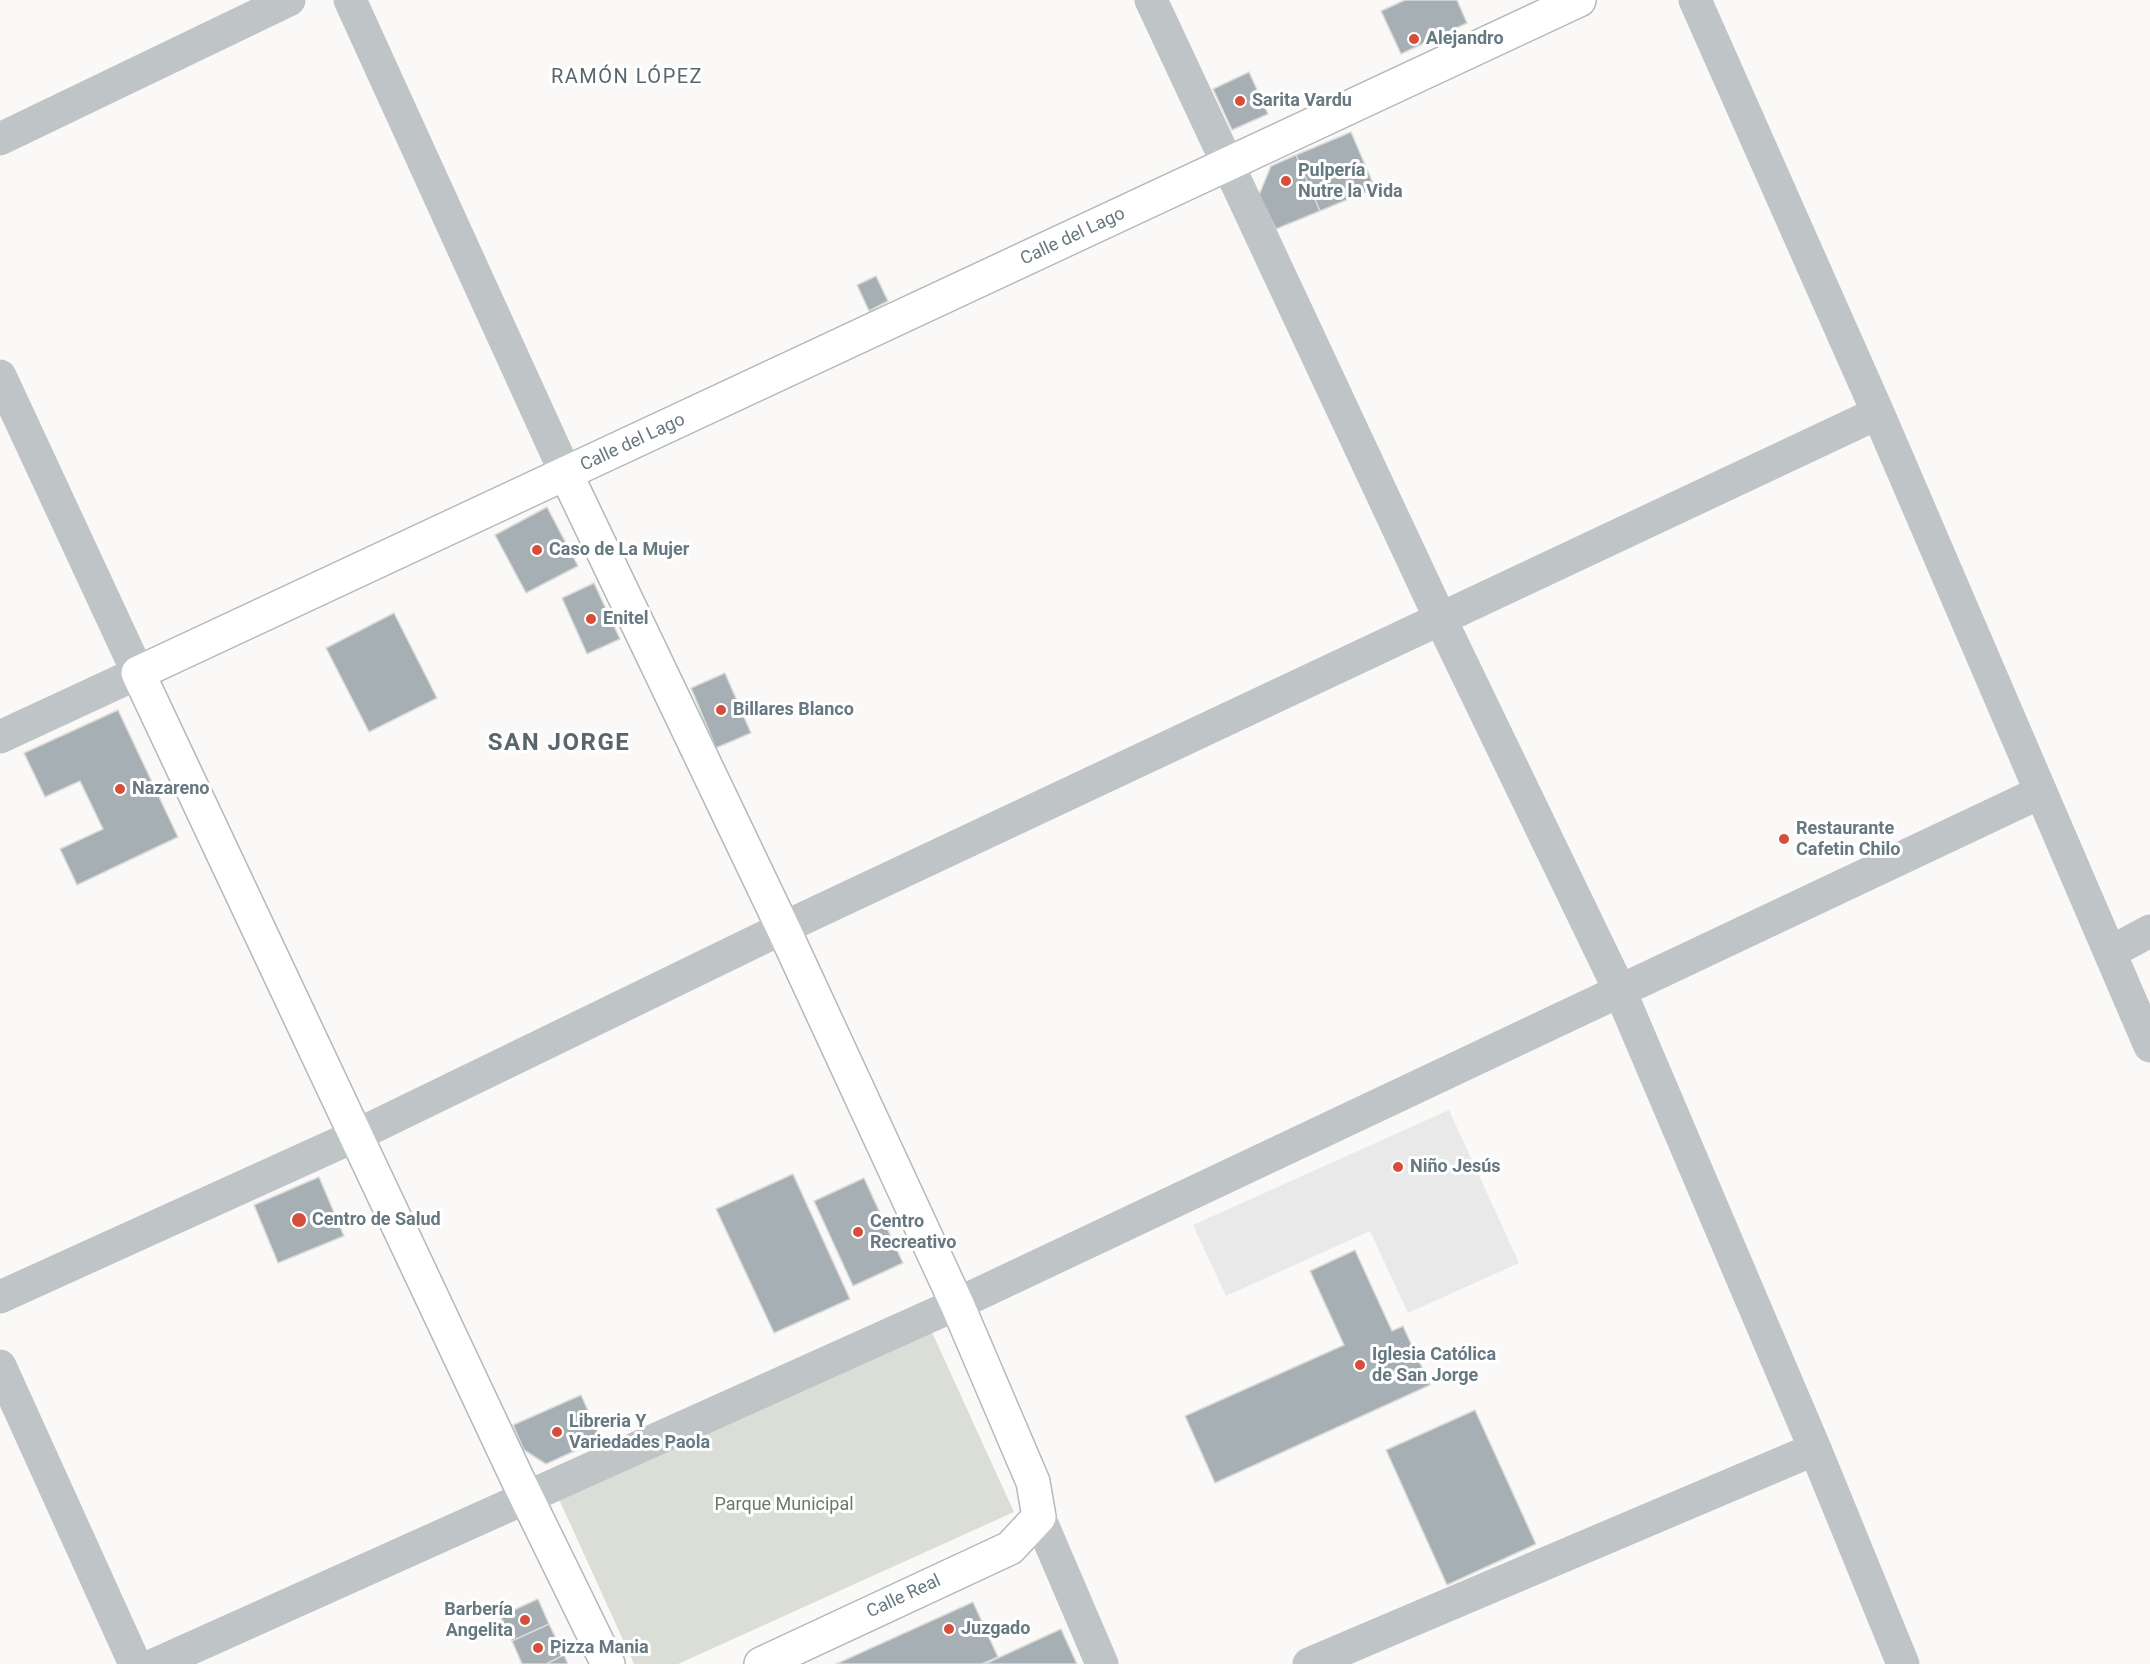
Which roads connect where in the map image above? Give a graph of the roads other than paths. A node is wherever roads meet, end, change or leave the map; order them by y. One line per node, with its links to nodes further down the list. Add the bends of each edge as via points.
1 (289, 0): 6 (street)
2 (350, 0): 10 (street)
3 (1151, 0): 7 (street)
4 (1579, 0): 7 (main road, Calle del Lago)
5 (1695, 0): 9 (street)
6 (0, 139)
7 (1227, 165): 10 (main road, Calle del Lago); 11 (street)
8 (0, 376): 12 (street)
9 (1878, 412): 11 (street); 14 (street)
10 (566, 474): 12 (main road, Calle del Lago); 15 (main road)
11 (1440, 618): 15 (street); 18 (street)
12 (138, 673): 13 (street); 20 (main road)
13 (0, 737)
14 (2041, 792): 17 (street); 18 (street)
15 (783, 928): 20 (street); 22 (main road)
16 (2150, 931): 17 (street)
17 (2110, 952): 19 (street)
18 (1620, 991): 22 (street); 24 (street)
19 (2150, 1046)
20 (357, 1135): 21 (street); 25 (main road)
21 (0, 1297)
22 (957, 1304): 25 (street); 26 (main road, via 1033,1482)
23 (0, 1366): 27 (street)
24 (1815, 1449): 32 (street); 33 (street)
25 (527, 1497): 28 (street); 29 (main road)
26 (1039, 1517): 30 (main road, Calle Real, via 1010,1548); 31 (street)
27 (135, 1664)
28 (156, 1664)
29 (608, 1664)
30 (761, 1664)
31 (1102, 1664)
32 (1309, 1664)
33 (1903, 1664)

